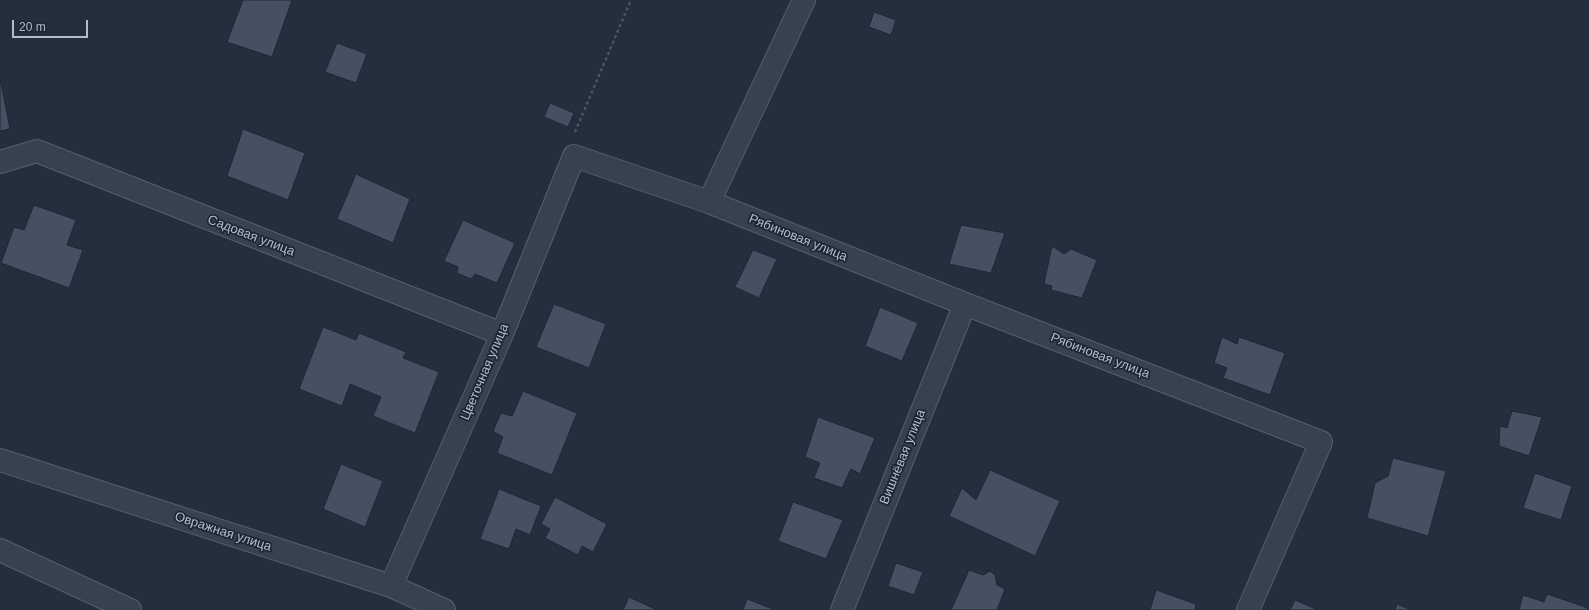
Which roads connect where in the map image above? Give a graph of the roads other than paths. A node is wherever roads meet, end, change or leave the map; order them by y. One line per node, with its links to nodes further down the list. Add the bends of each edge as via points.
1 (804, 0): 4 (street)
2 (574, 156): 4 (street, Рябиновая улица); 6 (street, Цветочная улица)
3 (0, 162): 6 (street, Садовая улица, via 37,151)
4 (709, 202): 5 (street, Рябиновая улица)
5 (965, 304): 12 (street, Вишнёвая улица); 13 (street, Рябиновая улица, via 1321,442)
6 (502, 334): 9 (street, Цветочная улица)
7 (0, 460): 9 (street, Овражная улица)
8 (0, 550): 10 (street)
9 (391, 586): 11 (street, Овражная улица)
10 (130, 610)
11 (444, 610)
12 (842, 610)
13 (1248, 610)

